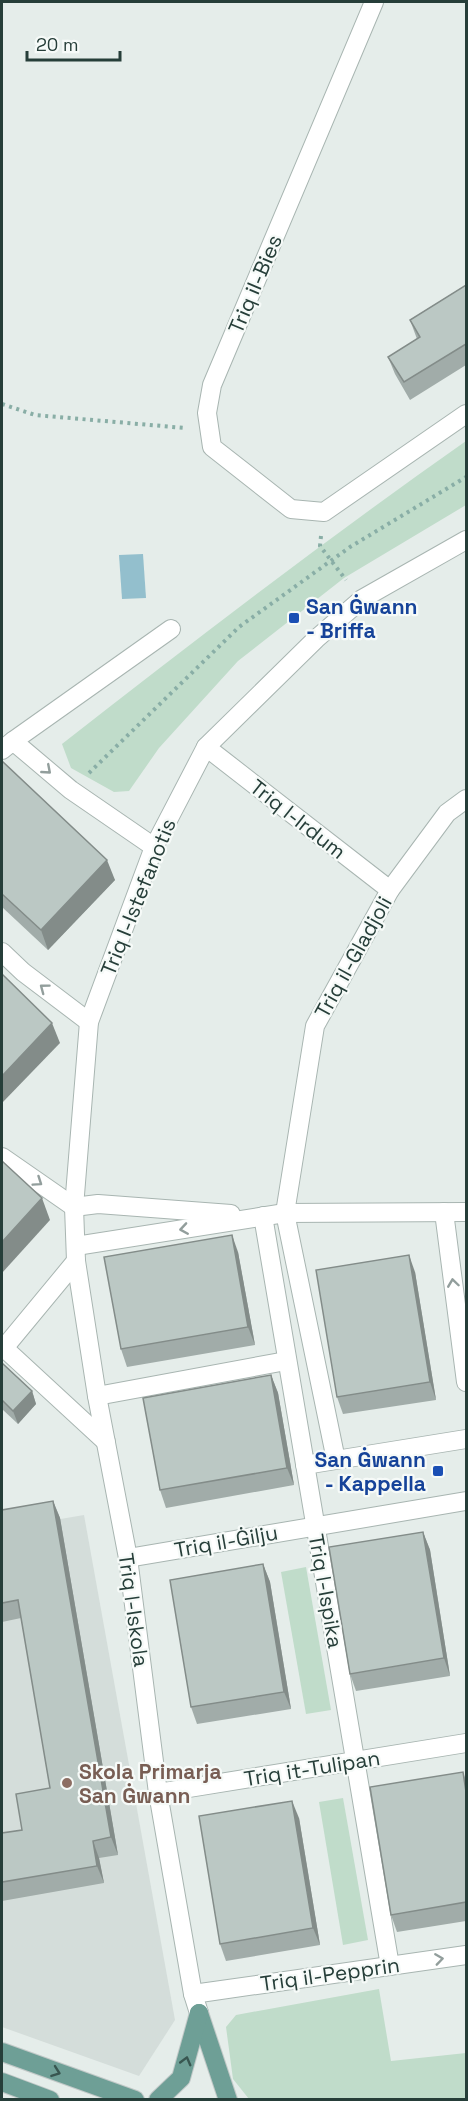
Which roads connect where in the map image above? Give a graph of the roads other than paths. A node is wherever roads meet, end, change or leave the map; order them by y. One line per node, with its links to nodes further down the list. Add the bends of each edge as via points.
1 (374, 2): 2 (street, Triq il-Bies, via 212,385 207,412 212,447 291,509 324,512)
2 (466, 414)
3 (466, 540): 6 (street, Triq l-Istefanotis, via 362,599)
4 (171, 629): 5 (street)
5 (7, 746): 8 (street, one-way to 8)
6 (206, 747): 8 (street, Triq l-Istefanotis); 9 (street, Triq l-Irdum)
7 (466, 800): 9 (street, Triq il-Gladjoli, via 447,813)
8 (154, 847): 11 (street, Triq l-Istefanotis)
9 (390, 890): 16 (street, Triq il-Gladjoli, via 315,1026)
10 (2, 952): 11 (street, one-way to 10, via 22,972)
11 (89, 1022): 13 (street, Triq l-Istefanotis)
12 (2, 1157): 13 (street, one-way to 13)
13 (74, 1207): 17 (street, via 98,1204); 18 (street, Triq l-Iskola)
14 (444, 1212): 15 (street); 16 (street); 21 (street, one-way to 14)
15 (466, 1212)
16 (285, 1213): 17 (street); 25 (street)
17 (263, 1216): 18 (street, one-way to 18); 20 (street, Triq l-Ispika)
18 (76, 1253): 19 (street); 22 (street, Triq l-Iskola)
19 (3, 1347): 24 (street)
20 (286, 1361): 22 (street); 26 (street, Triq l-Ispika)
21 (466, 1382)
22 (97, 1396): 24 (street, Triq l-Iskola)
23 (466, 1439): 25 (street)
24 (106, 1442): 29 (street, Triq l-Iskola)
25 (336, 1460): 26 (street)
26 (306, 1465): 28 (street, Triq l-Ispika)
27 (466, 1501): 28 (street, Triq il-Ġilju)
28 (314, 1526): 29 (street, Triq il-Ġilju); 31 (street, Triq l-Ispika)
29 (128, 1558): 32 (street, Triq l-Iskola)
30 (466, 1743): 31 (street, Triq it-Tulipan)
31 (356, 1761): 32 (street, Triq it-Tulipan); 34 (street, Triq l-Ispika)
32 (158, 1793): 35 (street, Triq l-Iskola)
33 (466, 1955): 34 (street, Triq il-Pepprin, one-way to 33)
34 (390, 1966): 35 (street, Triq il-Pepprin)
35 (194, 1994): 36 (street, Triq l-Iskola)
36 (199, 2013): 41 (main road, one-way to 36, via 181,2078); 42 (main road)
37 (2, 2052): 40 (main road, one-way to 40)
38 (2, 2082): 39 (main road)
39 (48, 2099)
40 (135, 2100)
41 (158, 2100)
42 (228, 2100)

